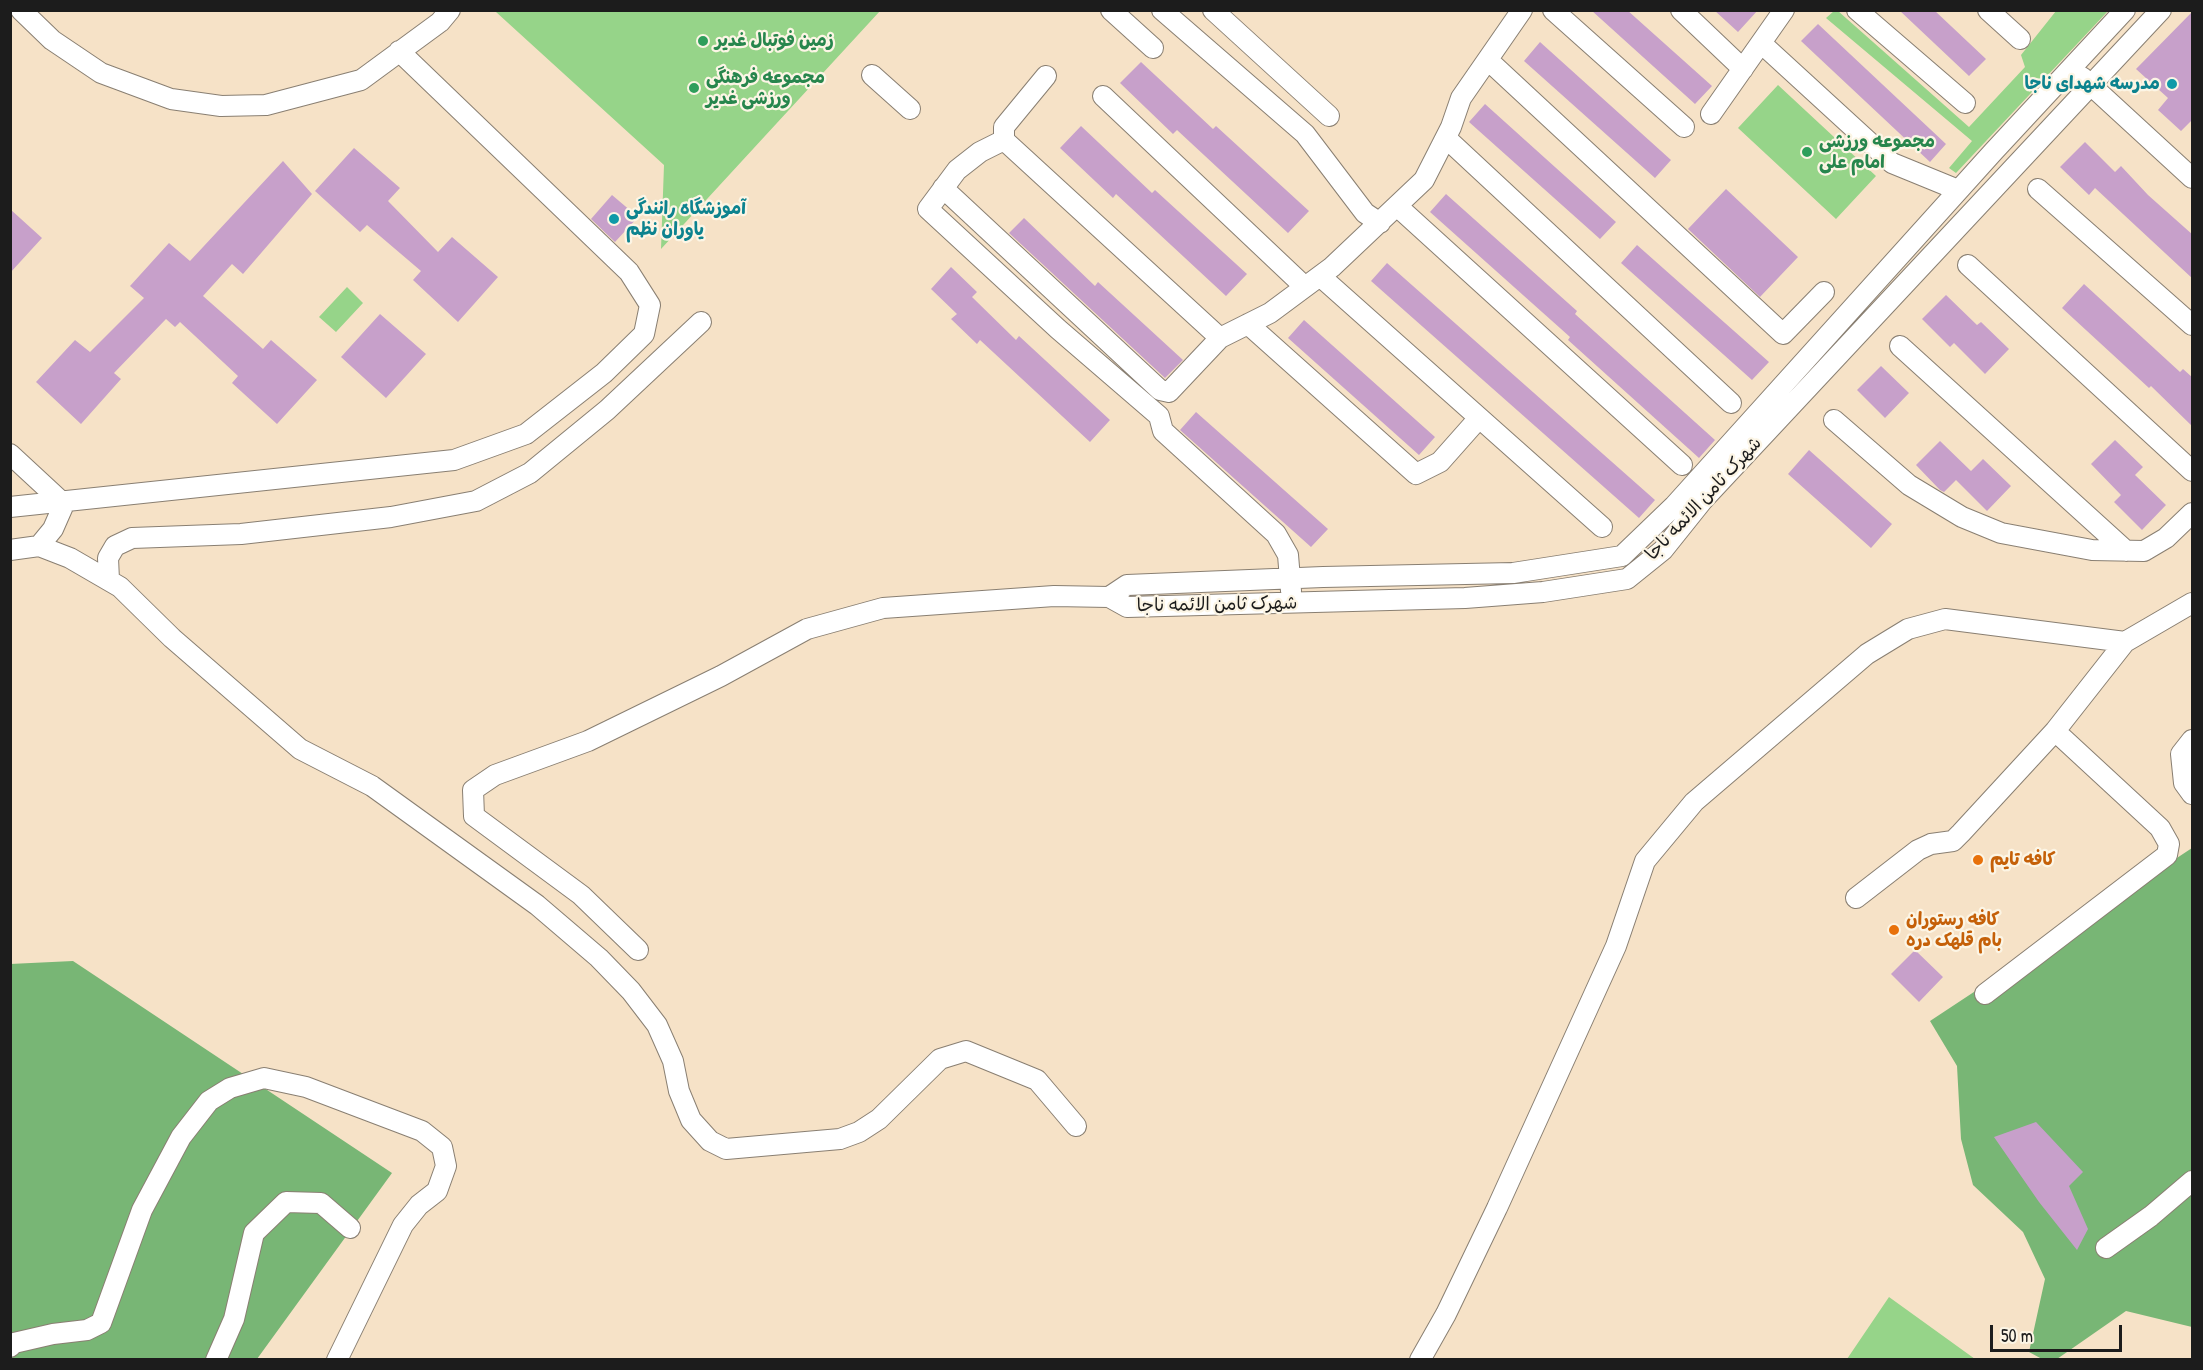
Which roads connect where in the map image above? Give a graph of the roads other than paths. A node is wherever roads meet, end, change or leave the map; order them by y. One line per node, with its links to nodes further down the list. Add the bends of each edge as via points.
1 (21, 10): 17 (street, via 52,40 101,72 171,99 221,106 266,105 361,80)
2 (450, 10): 17 (street, via 440,22)
3 (1111, 10): 16 (street)
4 (1162, 10): 37 (street, via 1305,134 1365,213)
5 (1213, 10): 28 (street)
6 (1522, 10): 18 (street)
7 (1553, 10): 29 (street)
8 (1681, 10): 20 (street)
9 (1784, 10): 15 (street)
10 (1857, 10): 25 (street)
11 (1988, 10): 14 (street)
12 (2125, 10): 19 (street, شهرک ثامن الائمه ناجا)
13 (2161, 10): 23 (street, شهرک ثامن الائمه ناجا)
14 (2020, 39)
15 (1761, 43): 20 (street); 35 (street, via 1892,163)
16 (1153, 48)
17 (399, 51): 55 (street, via 629,272 650,304 644,334 604,373 526,434 454,460)
18 (1489, 61): 30 (street, via 1461,98); 40 (street, via 1784,334)
19 (2072, 67): 23 (street); 35 (street, شهرک ثامن الائمه ناجا)
20 (1743, 69): 27 (street)
21 (872, 75): 26 (street)
22 (1046, 76): 31 (street, via 1004,127)
23 (2092, 85): 32 (street); 46 (street, شهرک ثامن الائمه ناجا)
24 (1103, 96): 39 (street)
25 (1965, 103)
26 (910, 109)
27 (1711, 114)
28 (1329, 116)
29 (1684, 127)
30 (1446, 138): 36 (street, via 1424,180); 48 (street)
31 (1004, 140): 33 (street, via 957,170); 45 (street)
32 (2193, 178)
33 (943, 188): 45 (street, via 1160,390 1169,392); 63 (street, via 928,209 1159,416 1163,431 1276,534 1288,555)
34 (2038, 189): 44 (street)
35 (1958, 190): 42 (street, شهرک ثامن الائمه ناجا)
36 (1397, 206): 37 (street); 52 (street)
37 (1380, 223): 39 (street)
38 (1968, 265): 53 (street)
39 (1313, 281): 43 (street); 49 (street)
40 (1824, 292)
41 (701, 322): 64 (street, via 607,410 530,473 476,501 391,517 241,534 132,538 115,546 108,558)
42 (1839, 322): 46 (street); 54 (street, شهرک ثامن الائمه ناجا)
43 (1248, 324): 45 (street); 49 (street, via 1416,474 1440,462)
44 (2193, 325)
45 (1220, 338)
46 (1854, 338): 54 (street, شهرک ثامن الائمه ناجا)
47 (1900, 346): 61 (street)
48 (1731, 403)
49 (1479, 418): 58 (street)
50 (1834, 420): 61 (street, via 1909,484 1962,517 2001,533 2092,550)
51 (10, 454): 55 (street)
52 (1682, 465)
53 (2193, 471)
54 (1689, 502): 62 (street, شهرک ثامن الائمه ناجا, via 1622,556); 65 (street, شهرک ثامن الائمه ناجا, via 1663,549 1627,579)
55 (64, 504): 56 (street); 59 (street, via 53,530)
56 (10, 507)
57 (2193, 513): 61 (street, via 2166,538 2144,551)
58 (1602, 527)
59 (39, 546): 60 (street); 64 (street)
60 (10, 550)
61 (2126, 551)
62 (1527, 571): 63 (street, شهرک ثامن الائمه ناجا); 65 (street)
63 (1290, 578): 66 (street, شهرک ثامن الائمه ناجا, via 1127,585); 67 (street)
64 (109, 580): 76 (street, via 300,749 372,786 537,905 599,958 657,1025 674,1061 679,1091 691,1120 710,1141 726,1149 840,1139 879,1119 940,1059 966,1051 1037,1080)
65 (1529, 592): 67 (street, شهرک ثامن الائمه ناجا, via 1465,598)
66 (1109, 597): 67 (street, شهرک ثامن الائمه ناجا, via 1127,607); 74 (street, via 1054,596 883,608 807,628 721,676 588,741 495,775 473,790 474,816 581,895)
67 (1292, 603)
68 (2193, 603): 69 (street)
69 (2125, 642): 70 (street); 83 (street, via 1945,619 1908,629 1867,654 1694,802 1645,861 1616,946 1497,1208)
70 (2055, 731): 73 (street, via 1953,841 1918,850); 75 (street, via 2160,828 2169,844 2167,855)
71 (2193, 740): 72 (street, via 2181,754 2184,783)
72 (2193, 794)
73 (1856, 898)
74 (638, 950)
75 (1985, 994)
76 (1076, 1126)
77 (2193, 1181): 79 (street)
78 (350, 1228): 81 (street, via 321,1203 286,1202 254,1233 234,1319)
79 (2106, 1248)
80 (10, 1347): 82 (street, via 53,1334 87,1330 101,1323 142,1210 182,1137 209,1101 230,1088 264,1078 306,1087 422,1131 442,1146 446,1166 436,1191 403,1225)
81 (216, 1359)
82 (337, 1359)
83 (1420, 1359)

